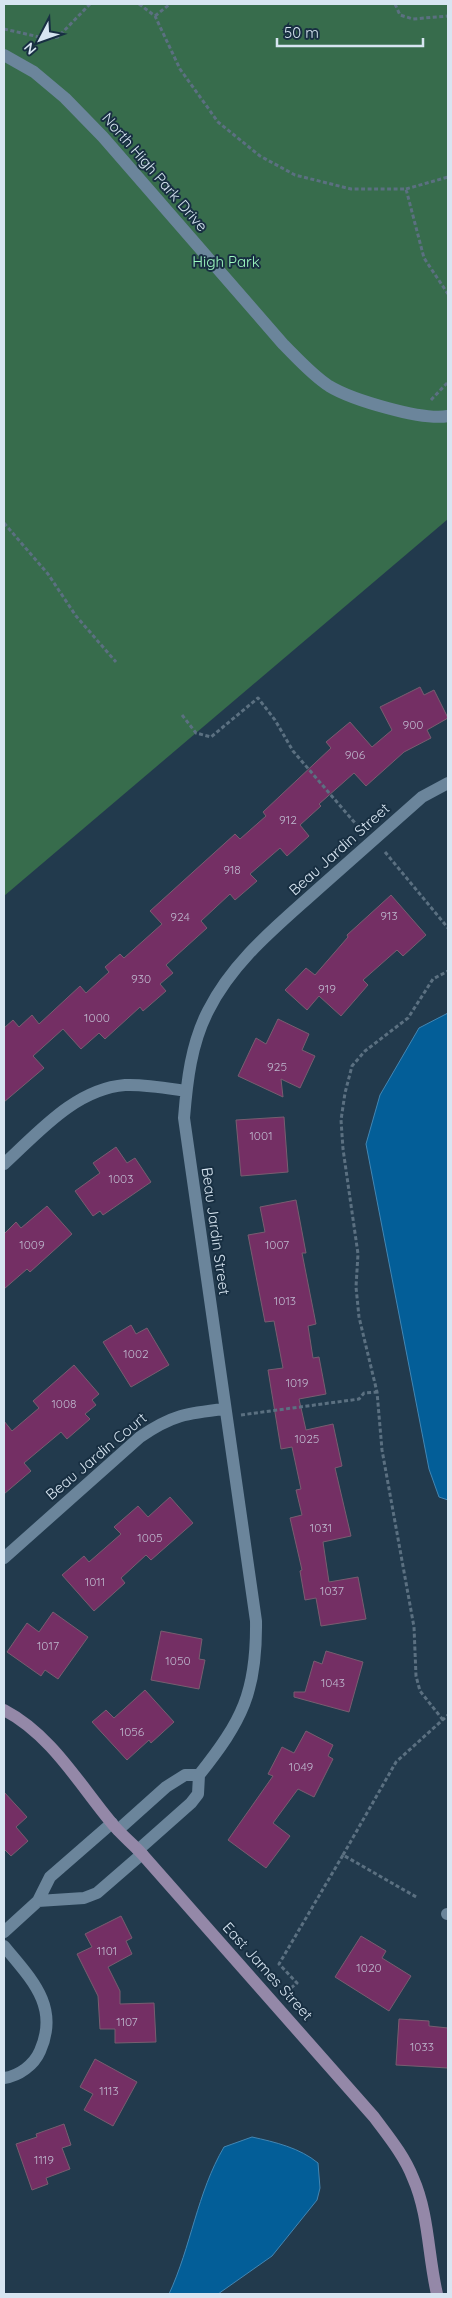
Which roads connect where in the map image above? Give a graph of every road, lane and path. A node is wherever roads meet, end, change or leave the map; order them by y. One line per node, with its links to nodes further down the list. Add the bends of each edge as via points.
1 (90, 4): 7 (path, via 58,37 48,39)
2 (139, 4): 5 (path)
3 (170, 4): 5 (path)
4 (395, 4): 6 (path, via 400,15 413,19)
5 (155, 16): 10 (path, via 180,69 218,122 260,156 295,175 351,189)
6 (448, 16)
7 (4, 28)
8 (4, 55): 13 (street, North High Park Drive, via 34,72 103,137 309,370 329,386 350,395)
9 (448, 177): 10 (path)
10 (406, 189): 11 (path, via 424,258)
11 (448, 294)
12 (448, 382): 13 (path)
13 (419, 414): 14 (street, North High Park Drive, via 438,418)
14 (448, 416)
15 (4, 523): 16 (path)
16 (116, 662)
17 (182, 715): 19 (path, via 196,733 211,738 258,698 293,751)
18 (448, 783): 23 (street, Beau Jardin Street, via 422,797 241,961 208,1012 195,1045)
19 (363, 833)
20 (385, 852): 21 (path)
21 (448, 928)
22 (448, 971): 25 (path, via 433,980 408,1018 365,1051 352,1066 345,1093 341,1120 358,1254 356,1287 359,1317)
23 (186, 1091): 24 (street, via 136,1085 98,1091 73,1104); 26 (street, Beau Jardin Street, via 184,1118 190,1167)
24 (4, 1164)
25 (377, 1392): 27 (path, via 364,1393 360,1399); 31 (path, via 384,1460 414,1627 416,1676 420,1691)
26 (225, 1409): 28 (street, Beau Jardin Court, via 184,1414 159,1424 114,1459); 32 (street, Beau Jardin Street, via 256,1621 257,1651 252,1682 240,1715)
27 (241, 1415)
28 (4, 1558)
29 (4, 1710): 33 (street, East James Street, via 52,1748)
30 (448, 1715): 31 (path)
31 (443, 1720): 35 (path, via 396,1762)
32 (199, 1775): 33 (street, via 185,1775); 34 (street, via 198,1794)
33 (115, 1826): 34 (street, East James Street); 37 (street, via 50,1877)
34 (140, 1852): 37 (street, via 98,1893 84,1898); 42 (street, East James Street, via 374,2117 400,2153 414,2179)
35 (342, 1855): 36 (path); 40 (path, via 279,1964 297,1984)
36 (418, 1898)
37 (38, 1901): 38 (street)
38 (4, 1932)
39 (4, 1946): 41 (street, via 38,1989 48,2015 45,2039 37,2057 25,2070)
40 (286, 1992)
41 (4, 2078)
42 (437, 2294)

